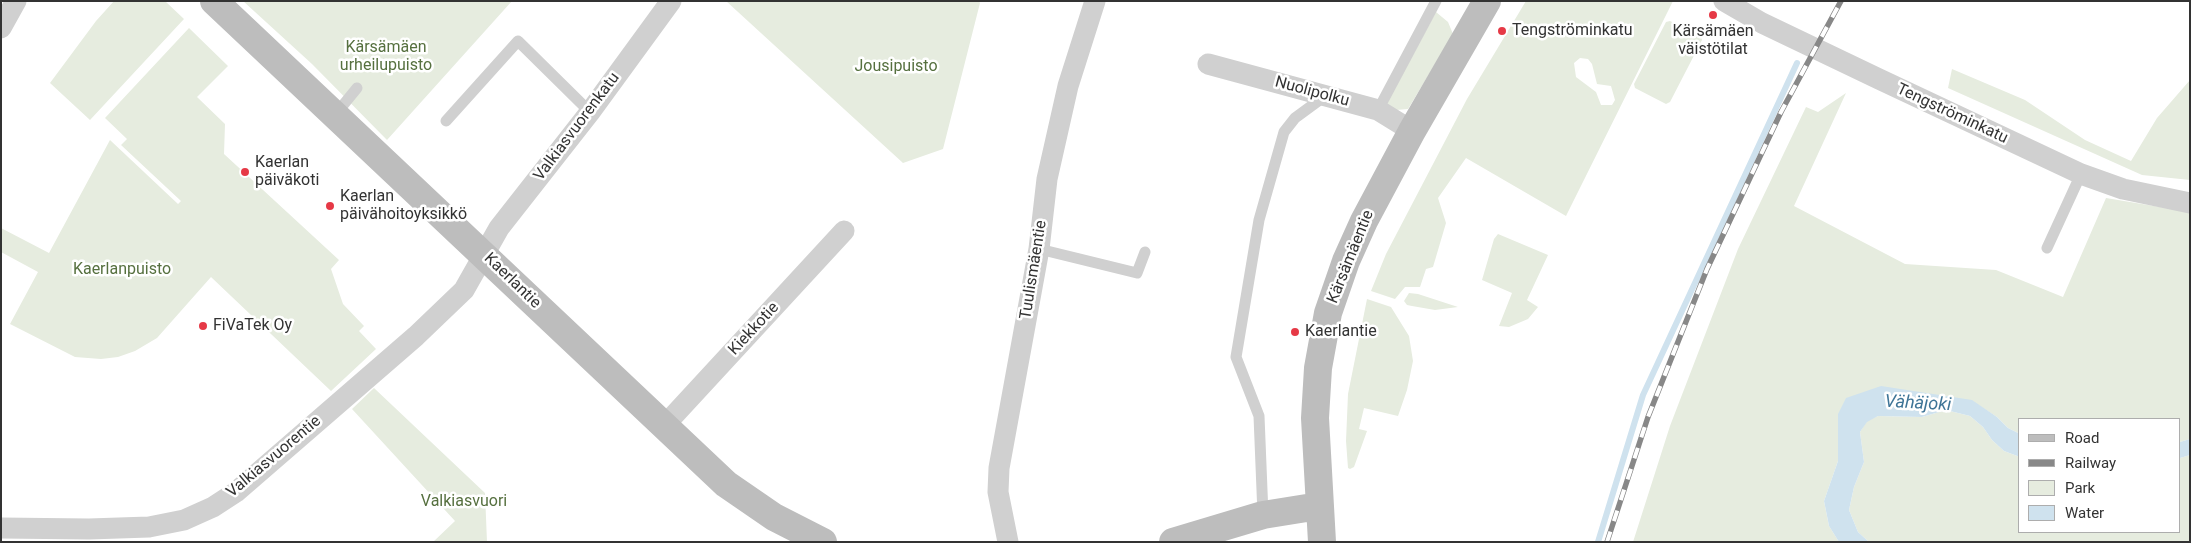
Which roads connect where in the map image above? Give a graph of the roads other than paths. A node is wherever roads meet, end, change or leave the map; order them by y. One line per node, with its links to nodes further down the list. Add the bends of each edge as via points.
1 (16, 1): 8 (street)
2 (214, 1): 14 (street, Kaerlantie)
3 (671, 1): 13 (street, Valkiasvuorenkatu)
4 (1095, 1): 21 (street, Tuulismäentie, via 1068,86 1056,137 1047,179)
5 (1436, 1): 12 (lane)
6 (1487, 1): 16 (street, Kärsämäentie)
7 (1724, 1): 17 (street, Tengströminkatu, via 1902,91)
8 (1, 28)
9 (1208, 64): 11 (street, Nuolipolku)
10 (357, 88): 14 (lane)
11 (1324, 96): 12 (street, Nuolipolku); 26 (lane, via 1295,118 1284,132 1258,220 1236,357 1259,416)
12 (1378, 110): 16 (street, Nuolipolku)
13 (590, 112): 15 (lane, via 518,41); 23 (street, Valkiasvuorenkatu, via 500,228)
14 (336, 115): 23 (street, Kaerlantie)
15 (446, 121)
16 (1412, 131): 25 (street, Kärsämäentie, via 1352,245 1328,313 1316,392)
17 (2081, 174): 18 (street, Tengströminkatu, via 2148,196); 20 (lane)
18 (2190, 203)
19 (844, 231): 24 (street, Kiekkotie)
20 (2047, 248)
21 (1039, 249): 22 (lane, via 1138,273); 29 (street, Tuulismäentie, via 999,468 998,492)
22 (1145, 252)
23 (484, 254): 24 (street, Kaerlantie); 27 (street, Valkiasvuorentie, via 464,290 416,336 236,492 213,507 184,520 149,527 89,530)
24 (664, 426): 28 (street, Kaerlantie, via 726,484 752,503)
25 (1319, 506): 26 (street); 31 (street, Kärsämäentie)
26 (1263, 515): 30 (street)
27 (1, 528)
28 (823, 542)
29 (1008, 542)
30 (1173, 542)
31 (1322, 542)

